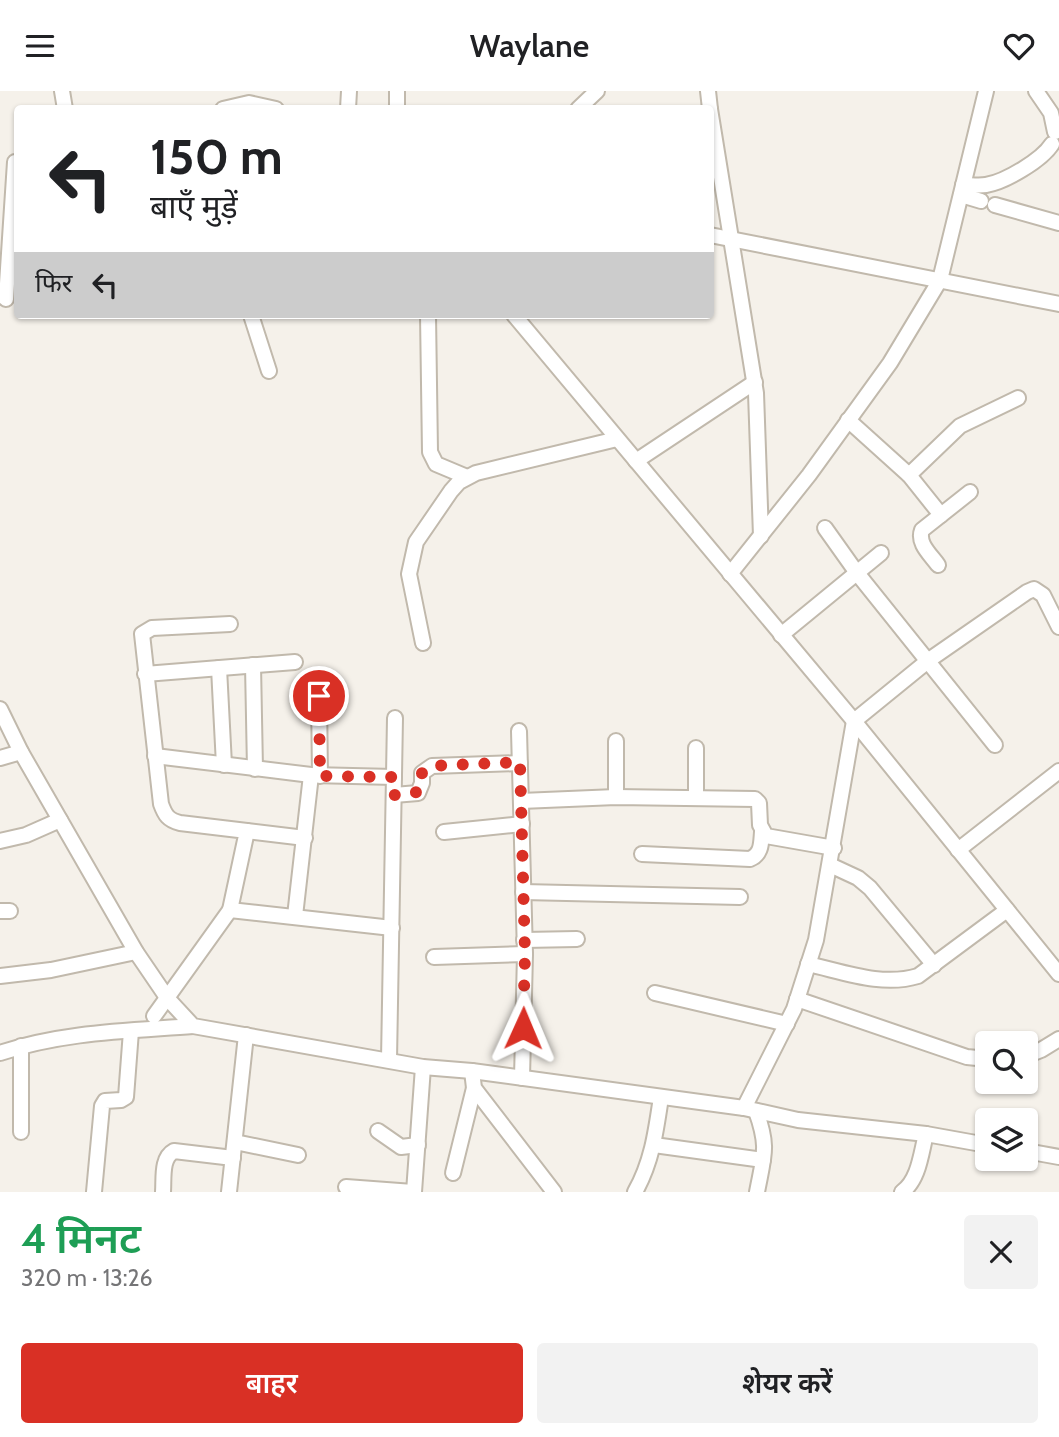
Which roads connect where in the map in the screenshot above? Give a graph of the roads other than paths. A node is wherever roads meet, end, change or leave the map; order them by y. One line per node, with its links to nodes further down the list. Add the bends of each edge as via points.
1 (597, 91): 6 (street)
2 (986, 91): 8 (street)
3 (1036, 91): 8 (street, via 1051,113 1053,138 1041,156 999,181)
4 (239, 105): 5 (street)
5 (258, 105)
6 (582, 105)
7 (714, 135): 12 (street)
8 (962, 190): 10 (street, via 988,203); 13 (street)
9 (14, 196): 14 (street)
10 (1059, 223)
11 (714, 236): 12 (street)
12 (730, 239): 13 (street); 20 (street)
13 (940, 280): 15 (street); 22 (street, via 890,363)
14 (8, 299)
15 (1059, 304)
16 (252, 319): 19 (street)
17 (428, 319): 26 (street, via 430,452 436,464)
18 (517, 319): 23 (street)
19 (270, 370)
20 (755, 382): 24 (street); 30 (street)
21 (1018, 398): 25 (street, via 960,426)
22 (848, 420): 25 (street); 30 (street)
23 (617, 439): 24 (street); 26 (street)
24 (636, 461): 34 (street)
25 (909, 475): 28 (street)
26 (467, 477): 38 (street, via 436,511 411,559 409,574)
27 (970, 492): 28 (street)
28 (941, 515): 32 (street, via 920,535)
29 (825, 528): 33 (street)
30 (761, 536): 34 (street)
31 (881, 553): 33 (street)
32 (938, 565)
33 (856, 573): 37 (street); 39 (street)
34 (730, 574): 37 (street)
35 (230, 624): 43 (street, via 147,630 141,641)
36 (1059, 627): 39 (street, via 1043,595 1034,589)
37 (782, 635): 47 (street)
38 (423, 643)
39 (929, 660): 47 (street); 50 (street)
40 (295, 662): 41 (street)
41 (253, 665): 42 (street); 57 (street)
42 (219, 668): 43 (street); 56 (street)
43 (145, 674): 53 (street)
44 (319, 696): 59 (street)
45 (0, 709): 52 (street)
46 (395, 718): 60 (street)
47 (854, 721): 72 (street); 73 (street)
48 (519, 731): 55 (street)
49 (617, 741): 62 (street)
50 (995, 745)
51 (696, 748): 63 (street)
52 (21, 752): 54 (street); 65 (street)
53 (155, 756): 56 (street); 67 (street, via 161,804 171,821)
54 (0, 758)
55 (520, 762): 61 (street, via 432,766 422,773 418,793); 64 (street)
56 (224, 765): 57 (street)
57 (256, 769): 59 (street)
58 (1059, 771): 73 (street)
59 (315, 776): 60 (street); 70 (street)
60 (394, 777): 61 (street)
61 (394, 795): 81 (street)
62 (615, 797): 63 (street); 64 (street)
63 (696, 798): 69 (street, via 755,799 761,808)
64 (521, 801): 66 (street)
65 (60, 820): 71 (street); 84 (street)
66 (522, 824): 68 (street); 76 (street)
67 (247, 831): 70 (street); 78 (street)
68 (444, 832)
69 (762, 832): 72 (street, via 772,839); 74 (street, via 760,851 750,859)
70 (305, 838): 80 (street)
71 (0, 841)
72 (834, 848): 75 (street)
73 (958, 850): 79 (street)
74 (642, 854)
75 (830, 865): 86 (street); 87 (street, via 870,888)
76 (523, 892): 77 (street); 83 (street)
77 (740, 897)
78 (230, 910): 80 (street); 91 (street)
79 (1007, 910): 87 (street); 88 (street)
80 (295, 916): 81 (street)
81 (392, 928): 103 (street)
82 (577, 939): 83 (street)
83 (525, 947): 85 (street); 105 (street)
84 (136, 952): 89 (street); 91 (street)
85 (435, 957)
86 (808, 964): 87 (street, via 881,981 918,976); 92 (street)
87 (934, 965)
88 (1057, 968)
89 (0, 976)
90 (655, 993): 94 (street)
91 (168, 999): 93 (street); 95 (street)
92 (797, 999): 94 (street); 102 (street)
93 (154, 1016)
94 (787, 1024): 108 (street)
95 (193, 1026): 96 (street); 97 (street)
96 (131, 1031): 99 (street, via 65,1036); 124 (street, via 126,1097 102,1105)
97 (246, 1035): 103 (street); 112 (street)
98 (1059, 1039): 100 (street)
99 (20, 1046): 101 (street); 110 (street)
100 (1038, 1051)
101 (0, 1053)
102 (975, 1058)
103 (404, 1063): 104 (street); 114 (street)
104 (472, 1071): 105 (street); 106 (street)
105 (522, 1078): 107 (street)
106 (474, 1088): 121 (street); 128 (street)
107 (661, 1097): 108 (street); 115 (street)
108 (750, 1110): 111 (street); 120 (street, via 764,1135)
109 (378, 1131): 114 (street, via 401,1147)
110 (21, 1132)
111 (926, 1134): 113 (street); 123 (street)
112 (235, 1142): 117 (street); 119 (street)
113 (975, 1143)
114 (418, 1145): 127 (street)
115 (654, 1145): 120 (street); 129 (street)
116 (1038, 1153): 118 (street)
117 (298, 1155)
118 (1059, 1157)
119 (233, 1158): 125 (street, via 169,1153); 126 (street)
120 (763, 1160): 130 (street)
121 (453, 1173)
122 (346, 1187): 127 (street)
123 (910, 1190)
124 (94, 1192)
125 (163, 1192)
126 (229, 1192)
127 (414, 1192)
128 (554, 1192)
129 (635, 1192)
130 (757, 1192)

